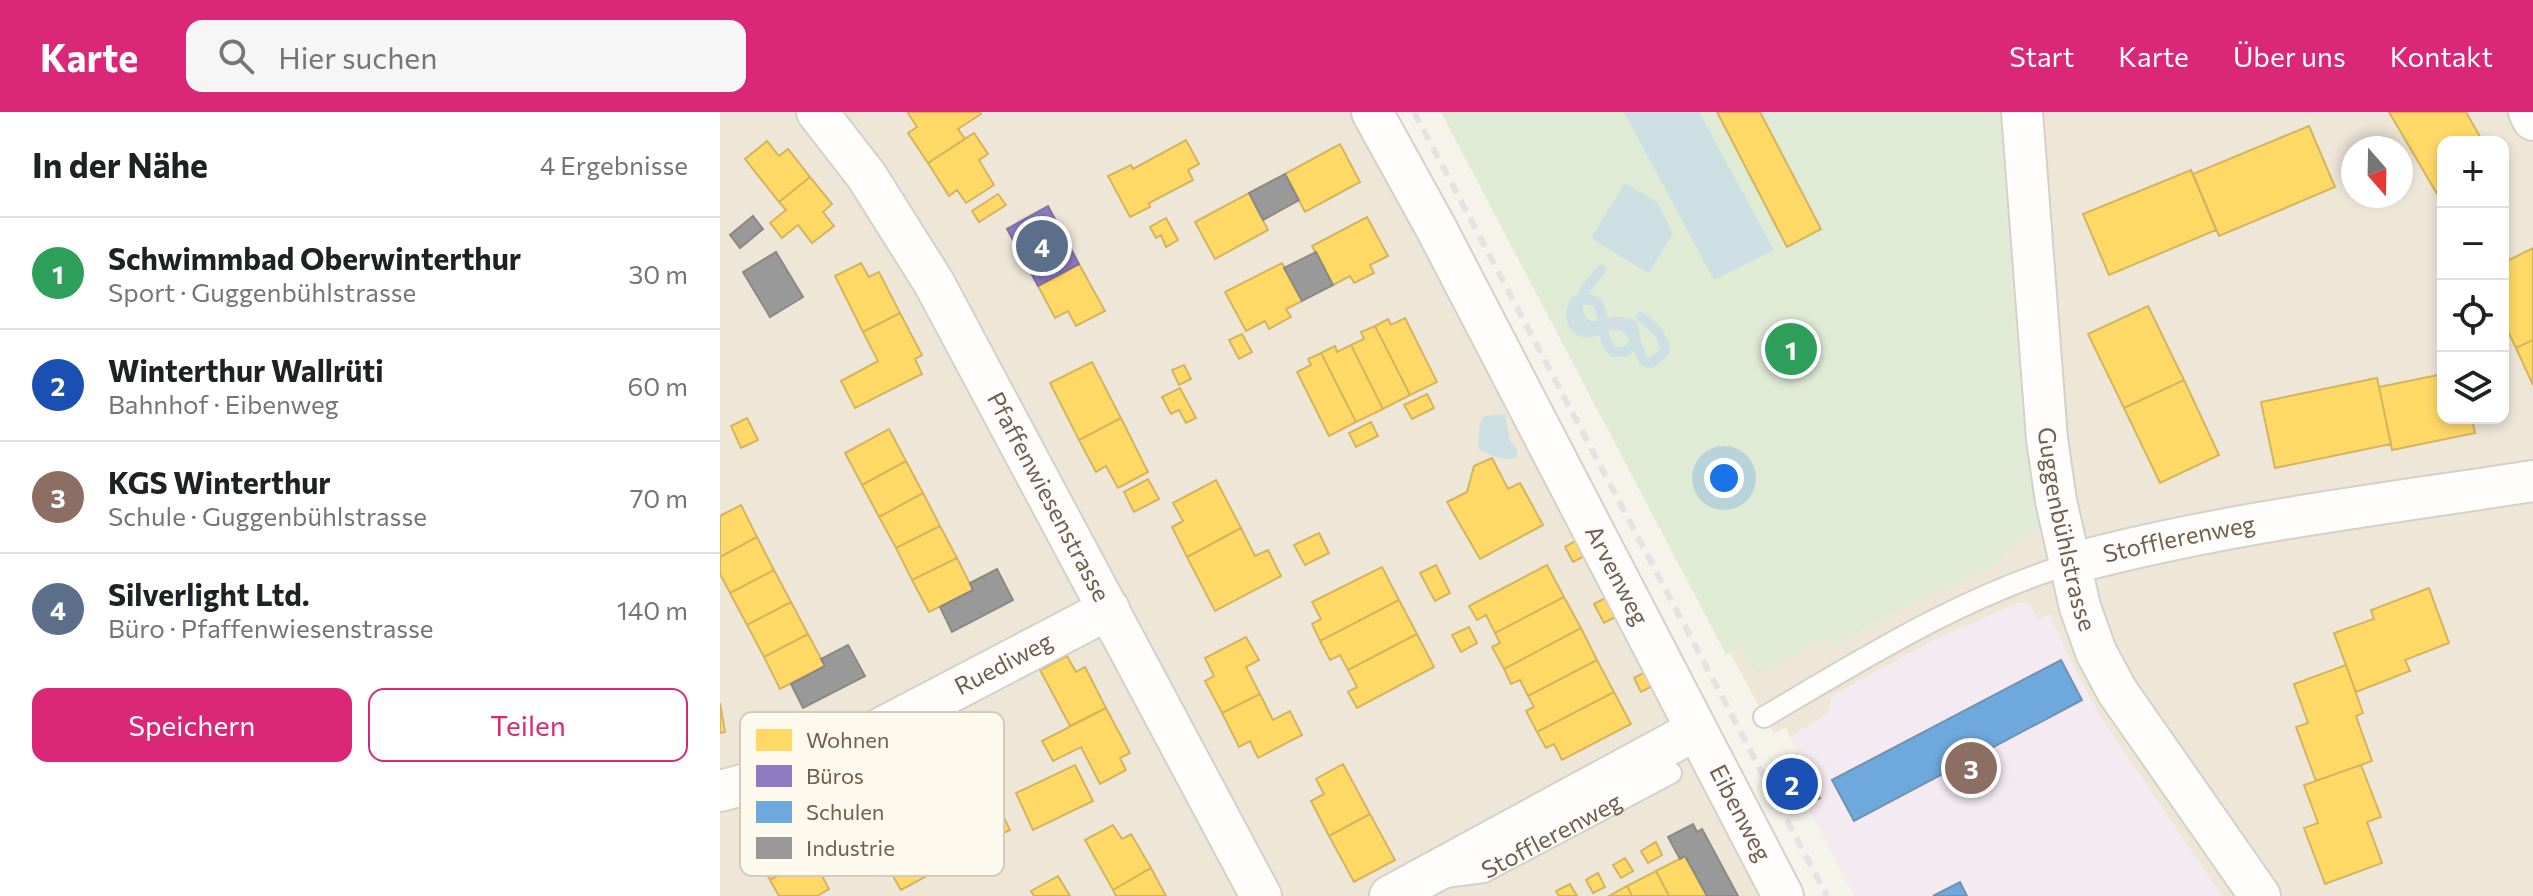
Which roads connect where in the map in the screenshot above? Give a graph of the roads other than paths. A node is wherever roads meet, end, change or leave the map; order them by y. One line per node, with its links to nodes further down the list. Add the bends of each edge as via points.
1 (817, 112): 8 (street, Pfaffenwiesenstrasse, via 916,250)
2 (1372, 112): 11 (street, Arvenweg)
3 (2022, 112): 7 (street, Guggenbühlstrasse, via 2047,439)
4 (2529, 112): 5 (street)
5 (2533, 120)
6 (2533, 481): 7 (street, Stofflerenweg, via 2244,524)
7 (2070, 564): 10 (lane, Stofflerenweg, via 1959,606); 19 (street, Guggenbühlstrasse, via 2088,635 2117,691)
8 (1109, 609): 9 (street, Ruediweg); 16 (street, Pfaffenwiesenstrasse)
9 (912, 712)
10 (1764, 717)
11 (1696, 730): 15 (street); 18 (street, Eibenweg)
12 (1671, 773): 15 (lane, Stofflerenweg, via 1484,872)
13 (740, 786): 14 (street, Ruediweg)
14 (720, 791)
15 (1425, 878): 17 (street)
16 (1261, 896)
17 (1390, 896)
18 (1783, 896)
19 (2260, 896)

